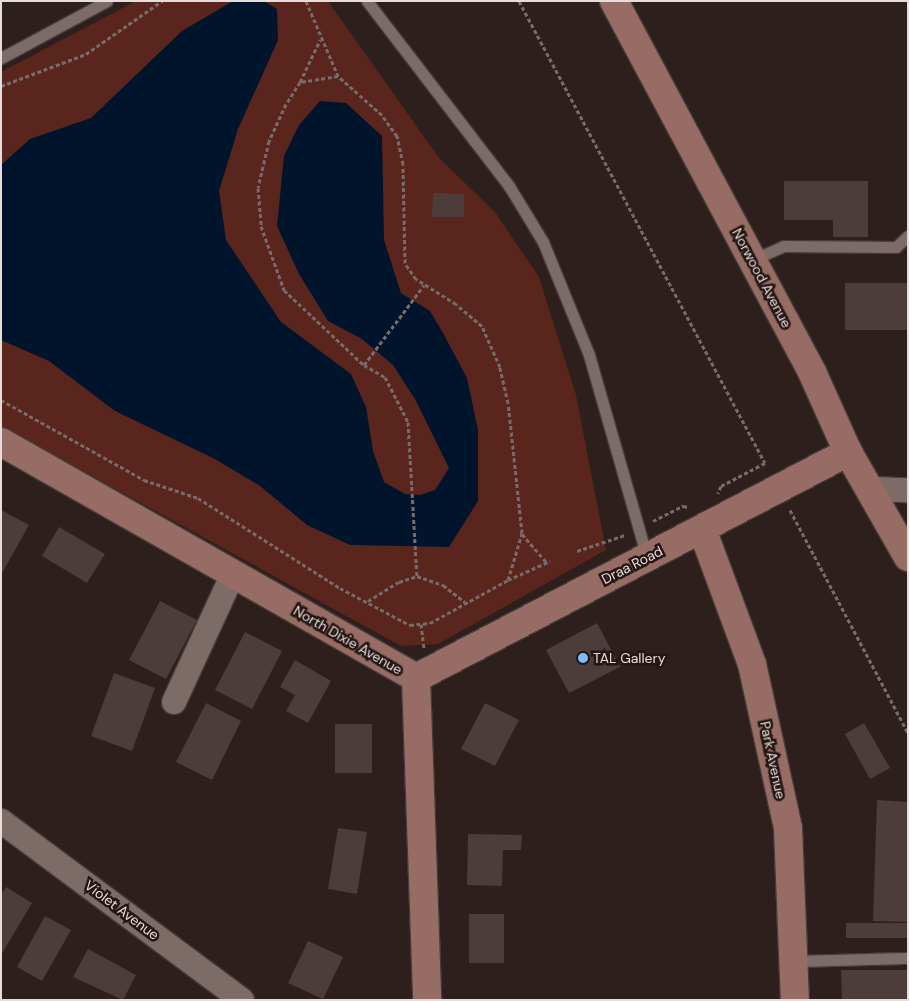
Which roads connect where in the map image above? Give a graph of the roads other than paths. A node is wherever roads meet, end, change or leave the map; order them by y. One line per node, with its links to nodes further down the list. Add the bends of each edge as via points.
1 (107, 1): 4 (lane)
2 (367, 1): 12 (lane, via 509,186 544,242 588,355)
3 (614, 1): 6 (street, Norwood Avenue)
4 (1, 58)
5 (908, 236): 6 (lane, via 896,247 782,246)
6 (752, 260): 8 (street, Norwood Avenue, via 812,372)
7 (1, 442): 14 (street, North Dixie Avenue)
8 (848, 452): 9 (street, Norwood Avenue); 11 (street, Draa Road)
9 (871, 490): 10 (street); 13 (street, Norwood Avenue)
10 (908, 490)
11 (701, 517): 12 (street, Draa Road); 19 (street, Park Avenue, via 752,664 788,828)
12 (646, 557): 15 (street, Draa Road)
13 (908, 557)
14 (233, 574): 15 (street, North Dixie Avenue); 16 (street)
15 (416, 678): 21 (street, North Dixie Avenue)
16 (174, 702)
17 (1, 821): 20 (street, Violet Avenue)
18 (908, 958): 19 (lane)
19 (793, 961): 22 (street, Park Avenue)
20 (242, 1000)
21 (427, 1000)
22 (795, 1000)

